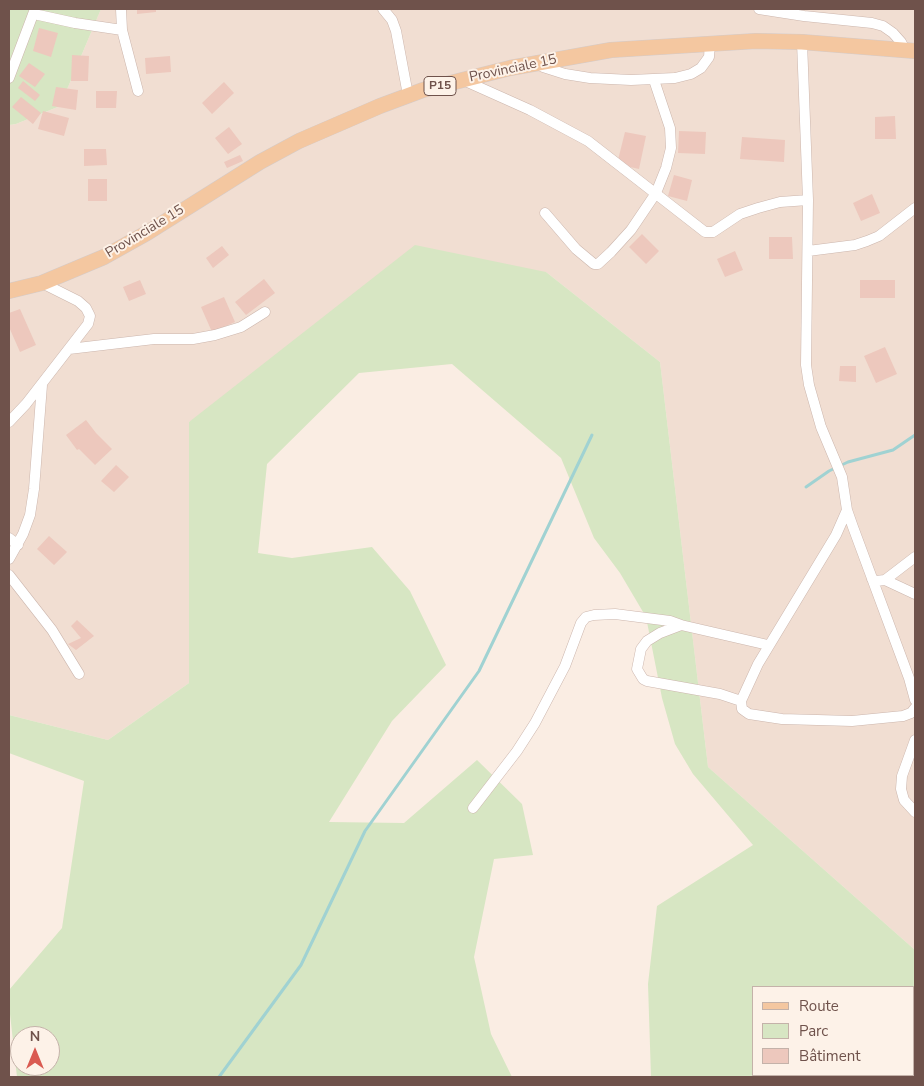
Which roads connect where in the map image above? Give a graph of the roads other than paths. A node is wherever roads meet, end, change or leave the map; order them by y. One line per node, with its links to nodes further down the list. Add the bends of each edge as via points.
1 (121, 9): 5 (street)
2 (383, 9): 14 (street, via 396,31)
3 (759, 9): 8 (street, via 883,26)
4 (35, 12): 5 (street, via 75,23); 10 (street)
5 (122, 30): 13 (street)
6 (802, 42): 7 (main road, Provinciale 15 / P15); 8 (main road, Provinciale 15 / P15); 16 (street)
7 (710, 43): 9 (main road, Provinciale 15 / P15, via 610,50); 12 (street, via 709,57 701,68 691,74)
8 (910, 51)
9 (538, 63): 11 (main road, Provinciale 15 / P15); 12 (street, via 564,74 590,78)
10 (9, 78)
11 (463, 80): 14 (main road, Provinciale 15 / P15); 15 (street, via 588,141)
12 (654, 80): 15 (street, via 670,128 671,148)
13 (138, 91)
14 (408, 95): 20 (main road, Provinciale 15 / P15, via 299,141 251,167 138,238)
15 (656, 193): 16 (street, via 705,232 713,232 740,214 780,202); 18 (street, via 630,230 598,264 590,262)
16 (808, 200): 19 (street)
17 (915, 208): 19 (street, via 879,236 867,241)
18 (545, 213)
19 (808, 251): 26 (street, via 806,365 814,406 842,477)
20 (42, 282): 21 (main road, Provinciale 15 / P15); 23 (street, via 78,301 90,316 88,324)
21 (9, 291)
22 (265, 312): 23 (street, via 241,327 215,335)
23 (69, 350): 24 (street)
24 (42, 384): 25 (street); 28 (street, via 30,515)
25 (9, 422)
26 (847, 510): 32 (street); 36 (street, via 811,578)
27 (9, 538): 28 (street)
28 (18, 545): 30 (street)
29 (915, 557): 33 (street)
30 (9, 559)
31 (9, 575): 37 (street, via 52,630)
32 (872, 579): 33 (street); 38 (street)
33 (885, 580): 34 (street)
34 (915, 594)
35 (681, 625): 36 (street); 39 (street, via 660,633 641,649 637,669 643,678); 42 (street, via 615,614 586,617 580,623 565,666 535,723)
36 (768, 645): 39 (street)
37 (79, 674)
38 (915, 700)
39 (741, 701): 40 (street, via 742,709 749,714 782,719 852,720 903,716)
40 (915, 708)
41 (915, 740): 43 (street, via 901,788 904,800)
42 (474, 808)
43 (915, 812)

